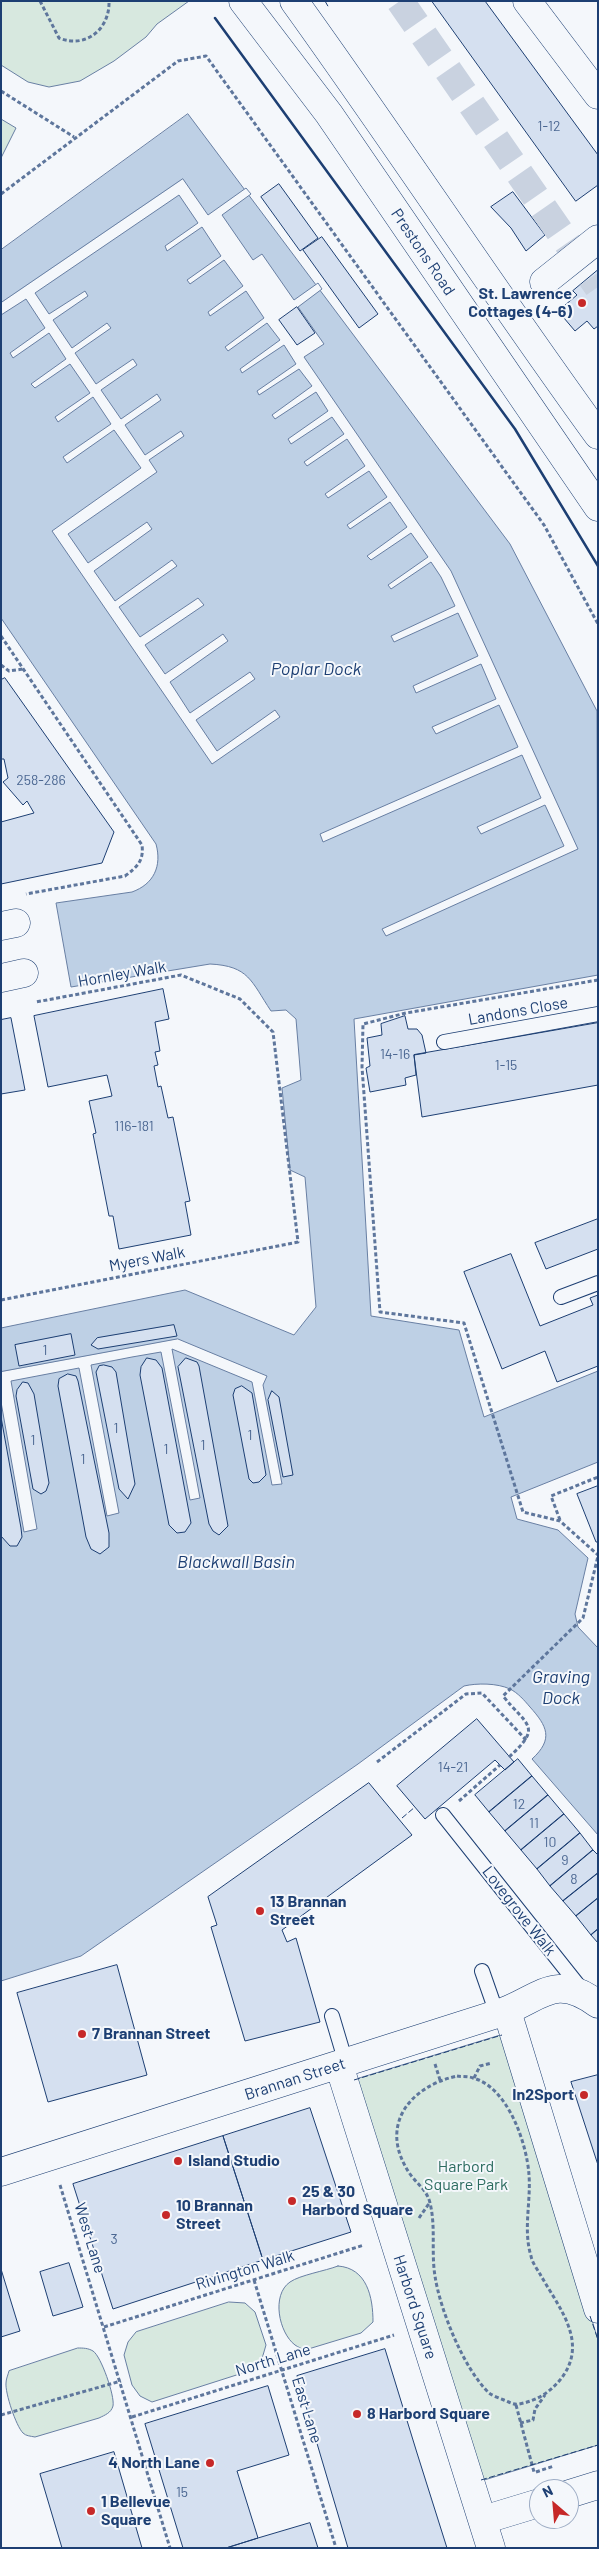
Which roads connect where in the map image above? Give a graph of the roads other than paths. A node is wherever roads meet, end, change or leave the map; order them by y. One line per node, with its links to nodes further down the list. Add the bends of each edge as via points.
1 (243, 1): 8 (street, Prestons Road, via 329,114)
2 (294, 1): 7 (street, via 508,311)
3 (527, 1): 4 (street)
4 (598, 95)
5 (598, 239): 6 (street)
6 (544, 282)
7 (598, 435)
8 (598, 507)
9 (598, 1014): 10 (lane, Landons Close)
10 (444, 1042)
11 (598, 1283): 12 (lane)
12 (561, 1297)
13 (443, 1815): 15 (lane, Lovegrove Walk)
14 (482, 1971): 16 (lane)
15 (591, 1999): 16 (street, Brannan Street, via 570,1989 554,1988)
16 (502, 2013): 18 (street, Brannan Street); 20 (street)
17 (332, 2016): 18 (lane)
18 (342, 2064): 19 (street, Brannan Street); 24 (street, Harbord Square)
19 (1, 2172)
20 (598, 2309)
21 (598, 2485): 22 (street)
22 (579, 2491)
23 (529, 2506): 24 (street)
24 (483, 2520): 25 (street, Harbord Square)
25 (491, 2548)

